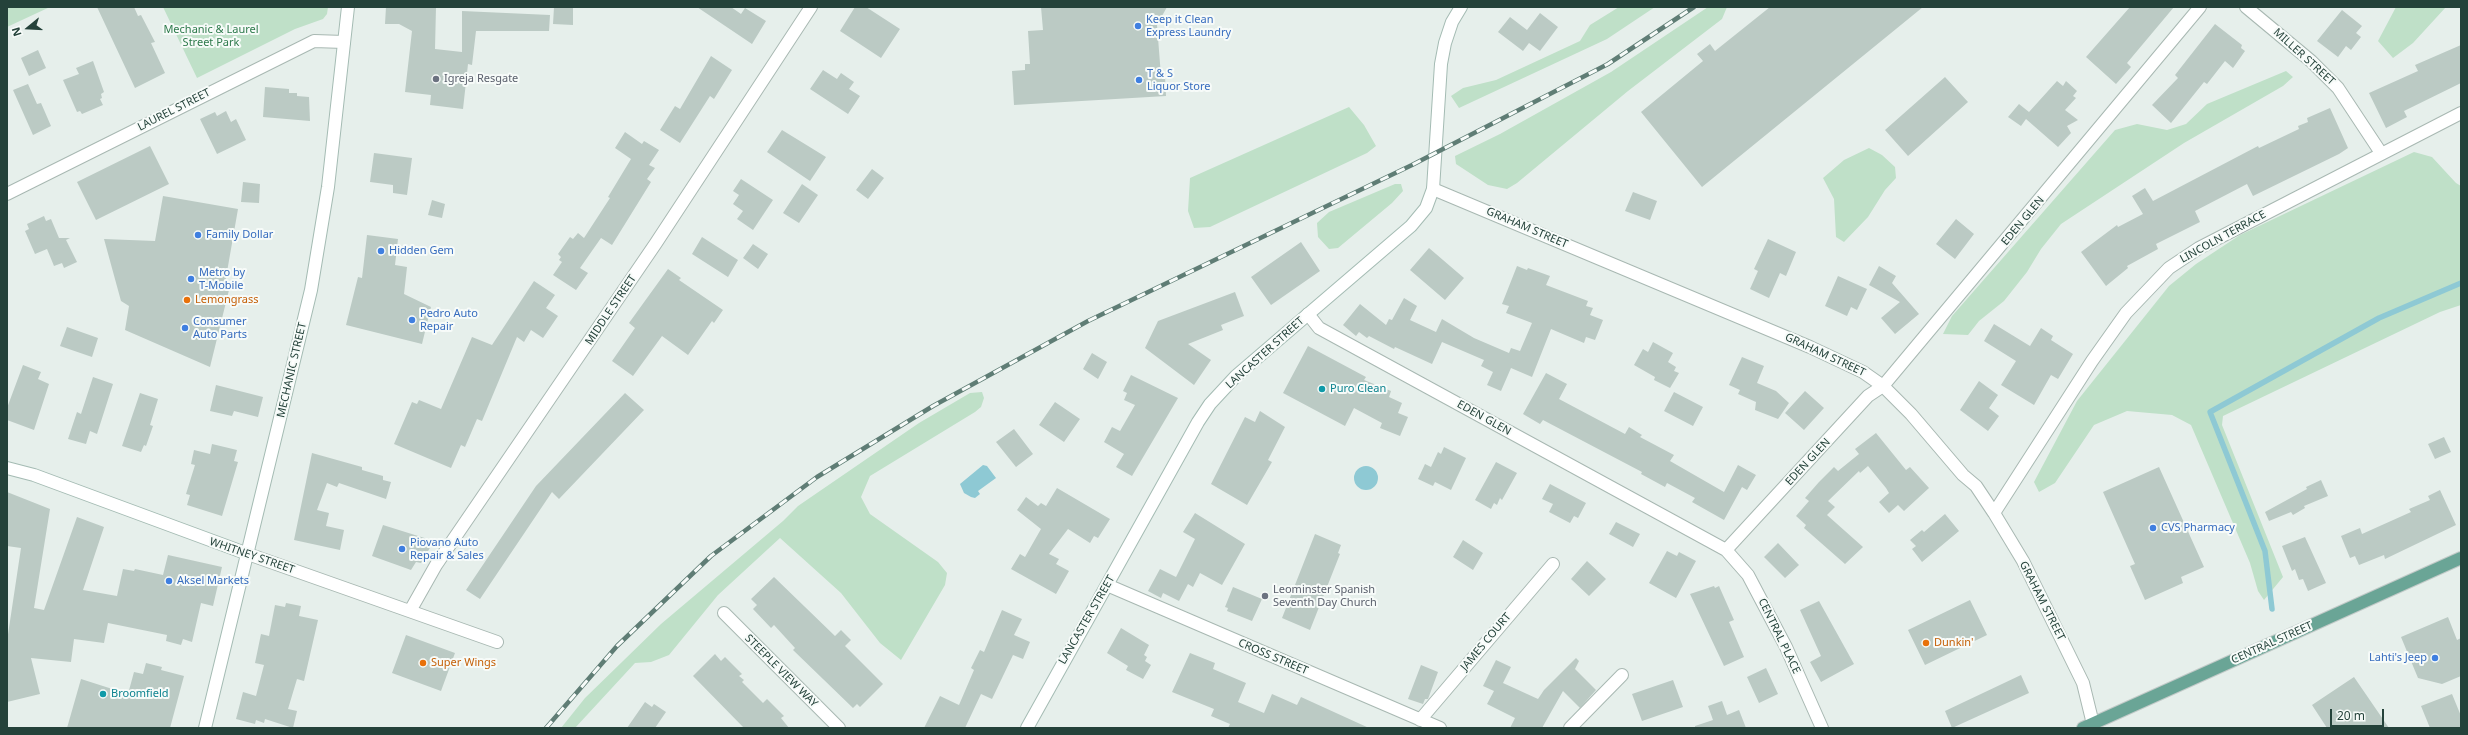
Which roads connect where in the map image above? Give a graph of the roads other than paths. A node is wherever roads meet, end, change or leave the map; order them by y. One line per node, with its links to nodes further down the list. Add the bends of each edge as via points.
1 (348, 7): 6 (street, MECHANIC STREET)
2 (810, 7): 20 (street, MIDDLE STREET, via 656,243 436,565)
3 (1461, 7): 9 (street, LANCASTER STREET, via 1452,22 1441,64)
4 (2200, 7): 12 (street, EDEN GLEN)
5 (2246, 7): 8 (street, MILLER STREET, via 2338,88)
6 (344, 42): 10 (street, LAUREL STREET, via 314,41); 16 (street, MECHANIC STREET, via 328,187 314,275)
7 (2461, 113): 8 (street, LINCOLN TERRACE)
8 (2380, 153): 14 (street, LINCOLN TERRACE, via 2199,248 2169,268 2126,313)
9 (1433, 189): 11 (street, LANCASTER STREET, via 1426,208 1411,226); 12 (street, GRAHAM STREET, via 1810,347 1863,372)
10 (7, 194)
11 (1308, 314): 15 (street, EDEN GLEN, via 1319,328); 19 (street, LANCASTER STREET, via 1236,376 1210,404)
12 (1883, 386): 14 (street, GRAHAM STREET, via 1963,475 1976,486); 15 (street, EDEN GLEN, via 1868,396)
13 (7, 468): 16 (street, WHITNEY STREET, via 34,475)
14 (1994, 513): 25 (street, GRAHAM STREET, via 2022,561 2083,683)
15 (1726, 550): 31 (street, CENTRAL PLACE, via 1751,582 1786,647)
16 (248, 554): 20 (street, WHITNEY STREET); 26 (street, MECHANIC STREET)
17 (2461, 558): 25 (main road, CENTRAL STREET)
18 (1553, 564): 24 (street, JAMES COURT)
19 (1107, 585): 24 (street, CROSS STREET); 28 (street, LANCASTER STREET)
20 (410, 611): 22 (street, WHITNEY STREET)
21 (724, 613): 27 (street, STEEPLE VIEW WAY)
22 (497, 642)
23 (1622, 675): 30 (street)
24 (1420, 720): 29 (street, CROSS STREET)
25 (2090, 726)
26 (205, 728)
27 (839, 728)
28 (1027, 728)
29 (1440, 728)
30 (1570, 728)
31 (1822, 728)

